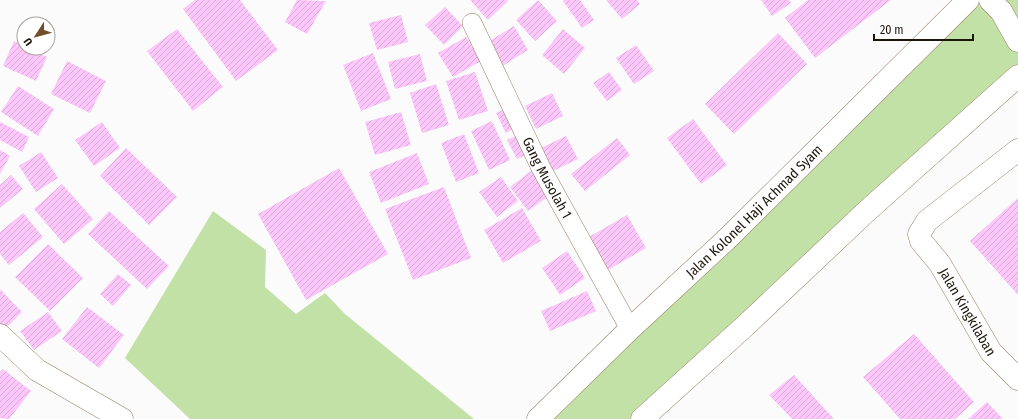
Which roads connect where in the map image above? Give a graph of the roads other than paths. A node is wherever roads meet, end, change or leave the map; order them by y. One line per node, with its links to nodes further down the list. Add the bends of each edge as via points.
1 (968, 0): 7 (main road, Jalan Kolonel Haji Achmad Syam, via 734,232)
2 (990, 0): 4 (main road, via 1001,12)
3 (472, 23): 7 (lane, Gang Musolah 1, via 541,168)
4 (1018, 41)
5 (1018, 76): 12 (main road, via 868,210)
6 (1018, 150): 9 (main road, Jalan Kingkilaban, via 927,221 919,234 921,241 940,264 991,352)
7 (630, 329): 11 (main road, Jalan Kolonel Haji Achmad Syam)
8 (0, 335): 10 (main road, via 37,370)
9 (1018, 378)
10 (122, 419)
11 (538, 419)
12 (642, 419)

